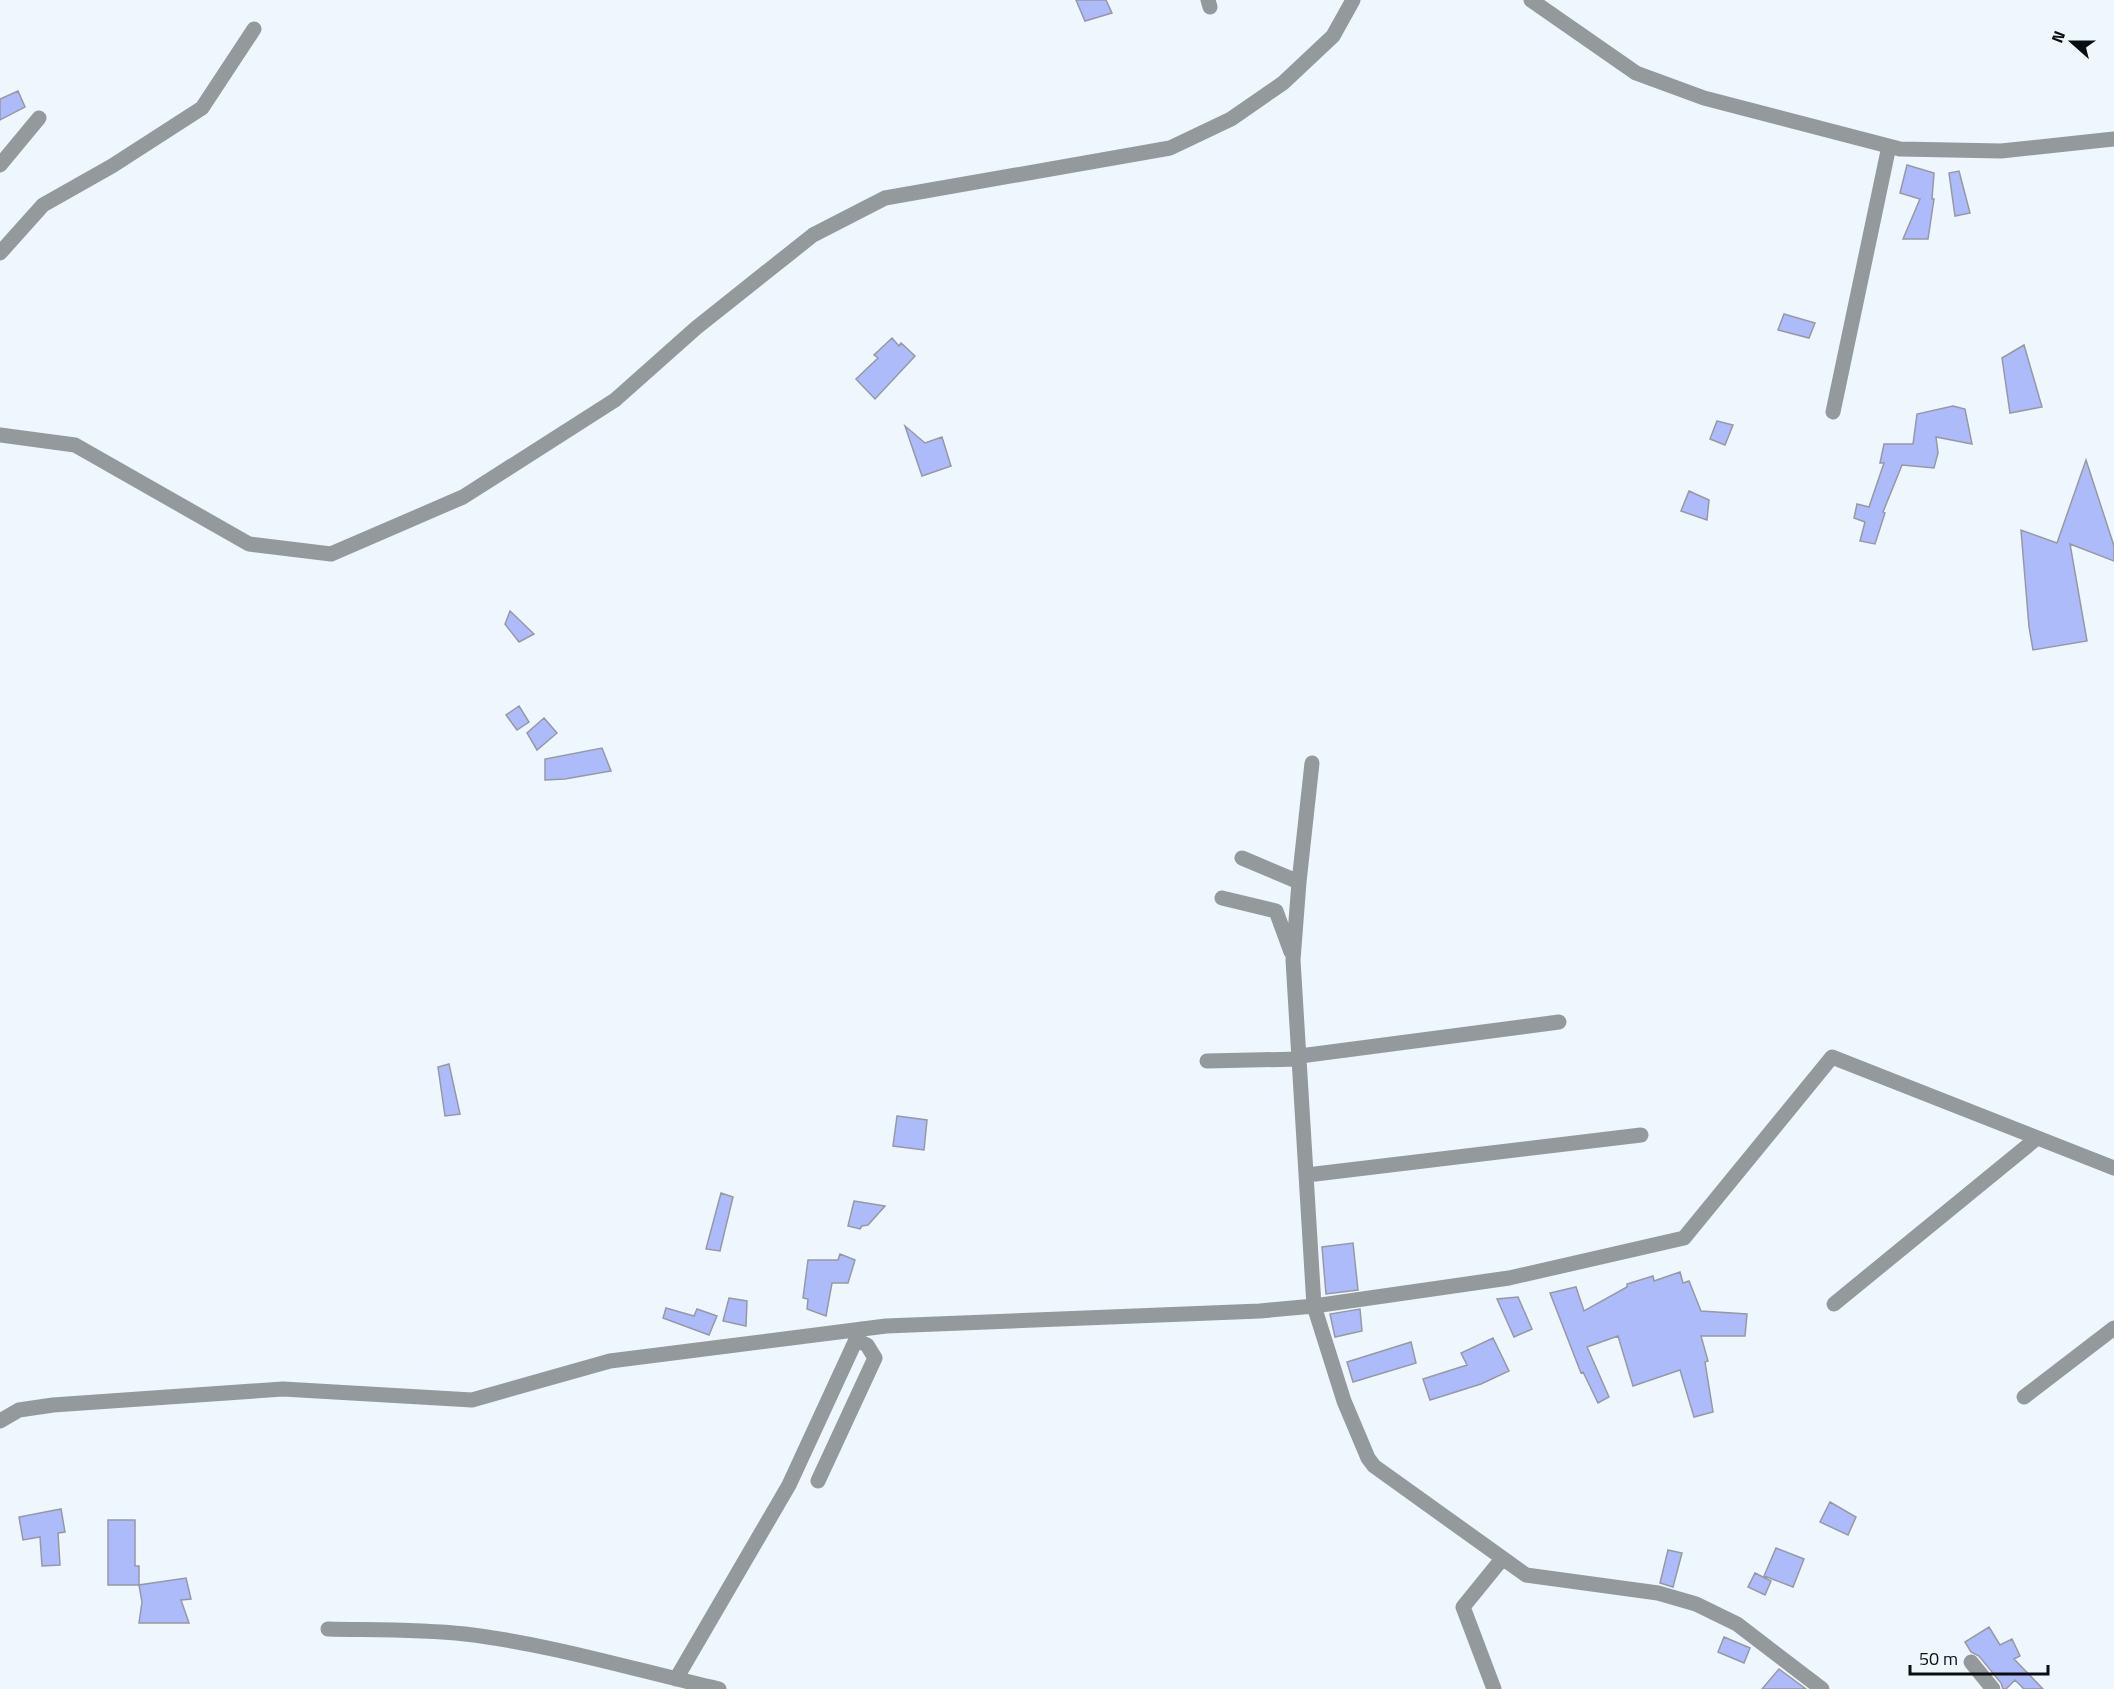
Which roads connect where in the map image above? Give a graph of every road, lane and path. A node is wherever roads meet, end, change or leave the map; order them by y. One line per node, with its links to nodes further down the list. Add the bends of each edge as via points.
1 (1353, 0): 10 (street, via 1333,36 1283,82 1232,118 1170,148 885,198 813,235 696,327 615,399 463,497 331,554 249,544 75,445)
2 (1531, 0): 6 (street, via 1636,73 1704,98)
3 (254, 29): 8 (street, via 202,108 43,205)
4 (39, 118): 7 (street)
5 (2114, 139): 6 (street, via 2001,150)
6 (1889, 146): 9 (street)
7 (0, 165)
8 (0, 253)
9 (1833, 412)
10 (0, 435)
11 (1312, 763): 13 (street)
12 (1242, 858): 13 (street)
13 (1299, 882): 15 (street)
14 (1222, 898): 15 (street, via 1276,910)
15 (1293, 960): 17 (street)
16 (1559, 1022): 17 (street)
17 (1300, 1057): 18 (street); 22 (street)
18 (1207, 1061)
19 (1641, 1135): 22 (street)
20 (2037, 1138): 21 (street); 23 (street); 24 (street, via 1832,1057 1684,1238 1509,1278)
21 (2114, 1168)
22 (1307, 1175): 24 (street)
23 (1834, 1304)
24 (1314, 1306): 26 (street, via 886,1326); 30 (street, via 1344,1401 1371,1462)
25 (2114, 1328): 27 (street)
26 (858, 1335): 28 (street, via 610,1361 472,1400 283,1389 53,1406 19,1410); 29 (street, via 874,1358); 33 (street, via 789,1485)
27 (2024, 1397)
28 (0, 1421)
29 (818, 1481)
30 (1502, 1559): 35 (street, via 1463,1607); 36 (street, via 1526,1575 1658,1593 1696,1604 1737,1624)
31 (328, 1629): 33 (street, via 483,1637)
32 (1971, 1662): 37 (street)
33 (676, 1679): 34 (street)
34 (719, 1689)
35 (1494, 1689)
36 (1822, 1689)
37 (1993, 1689)

